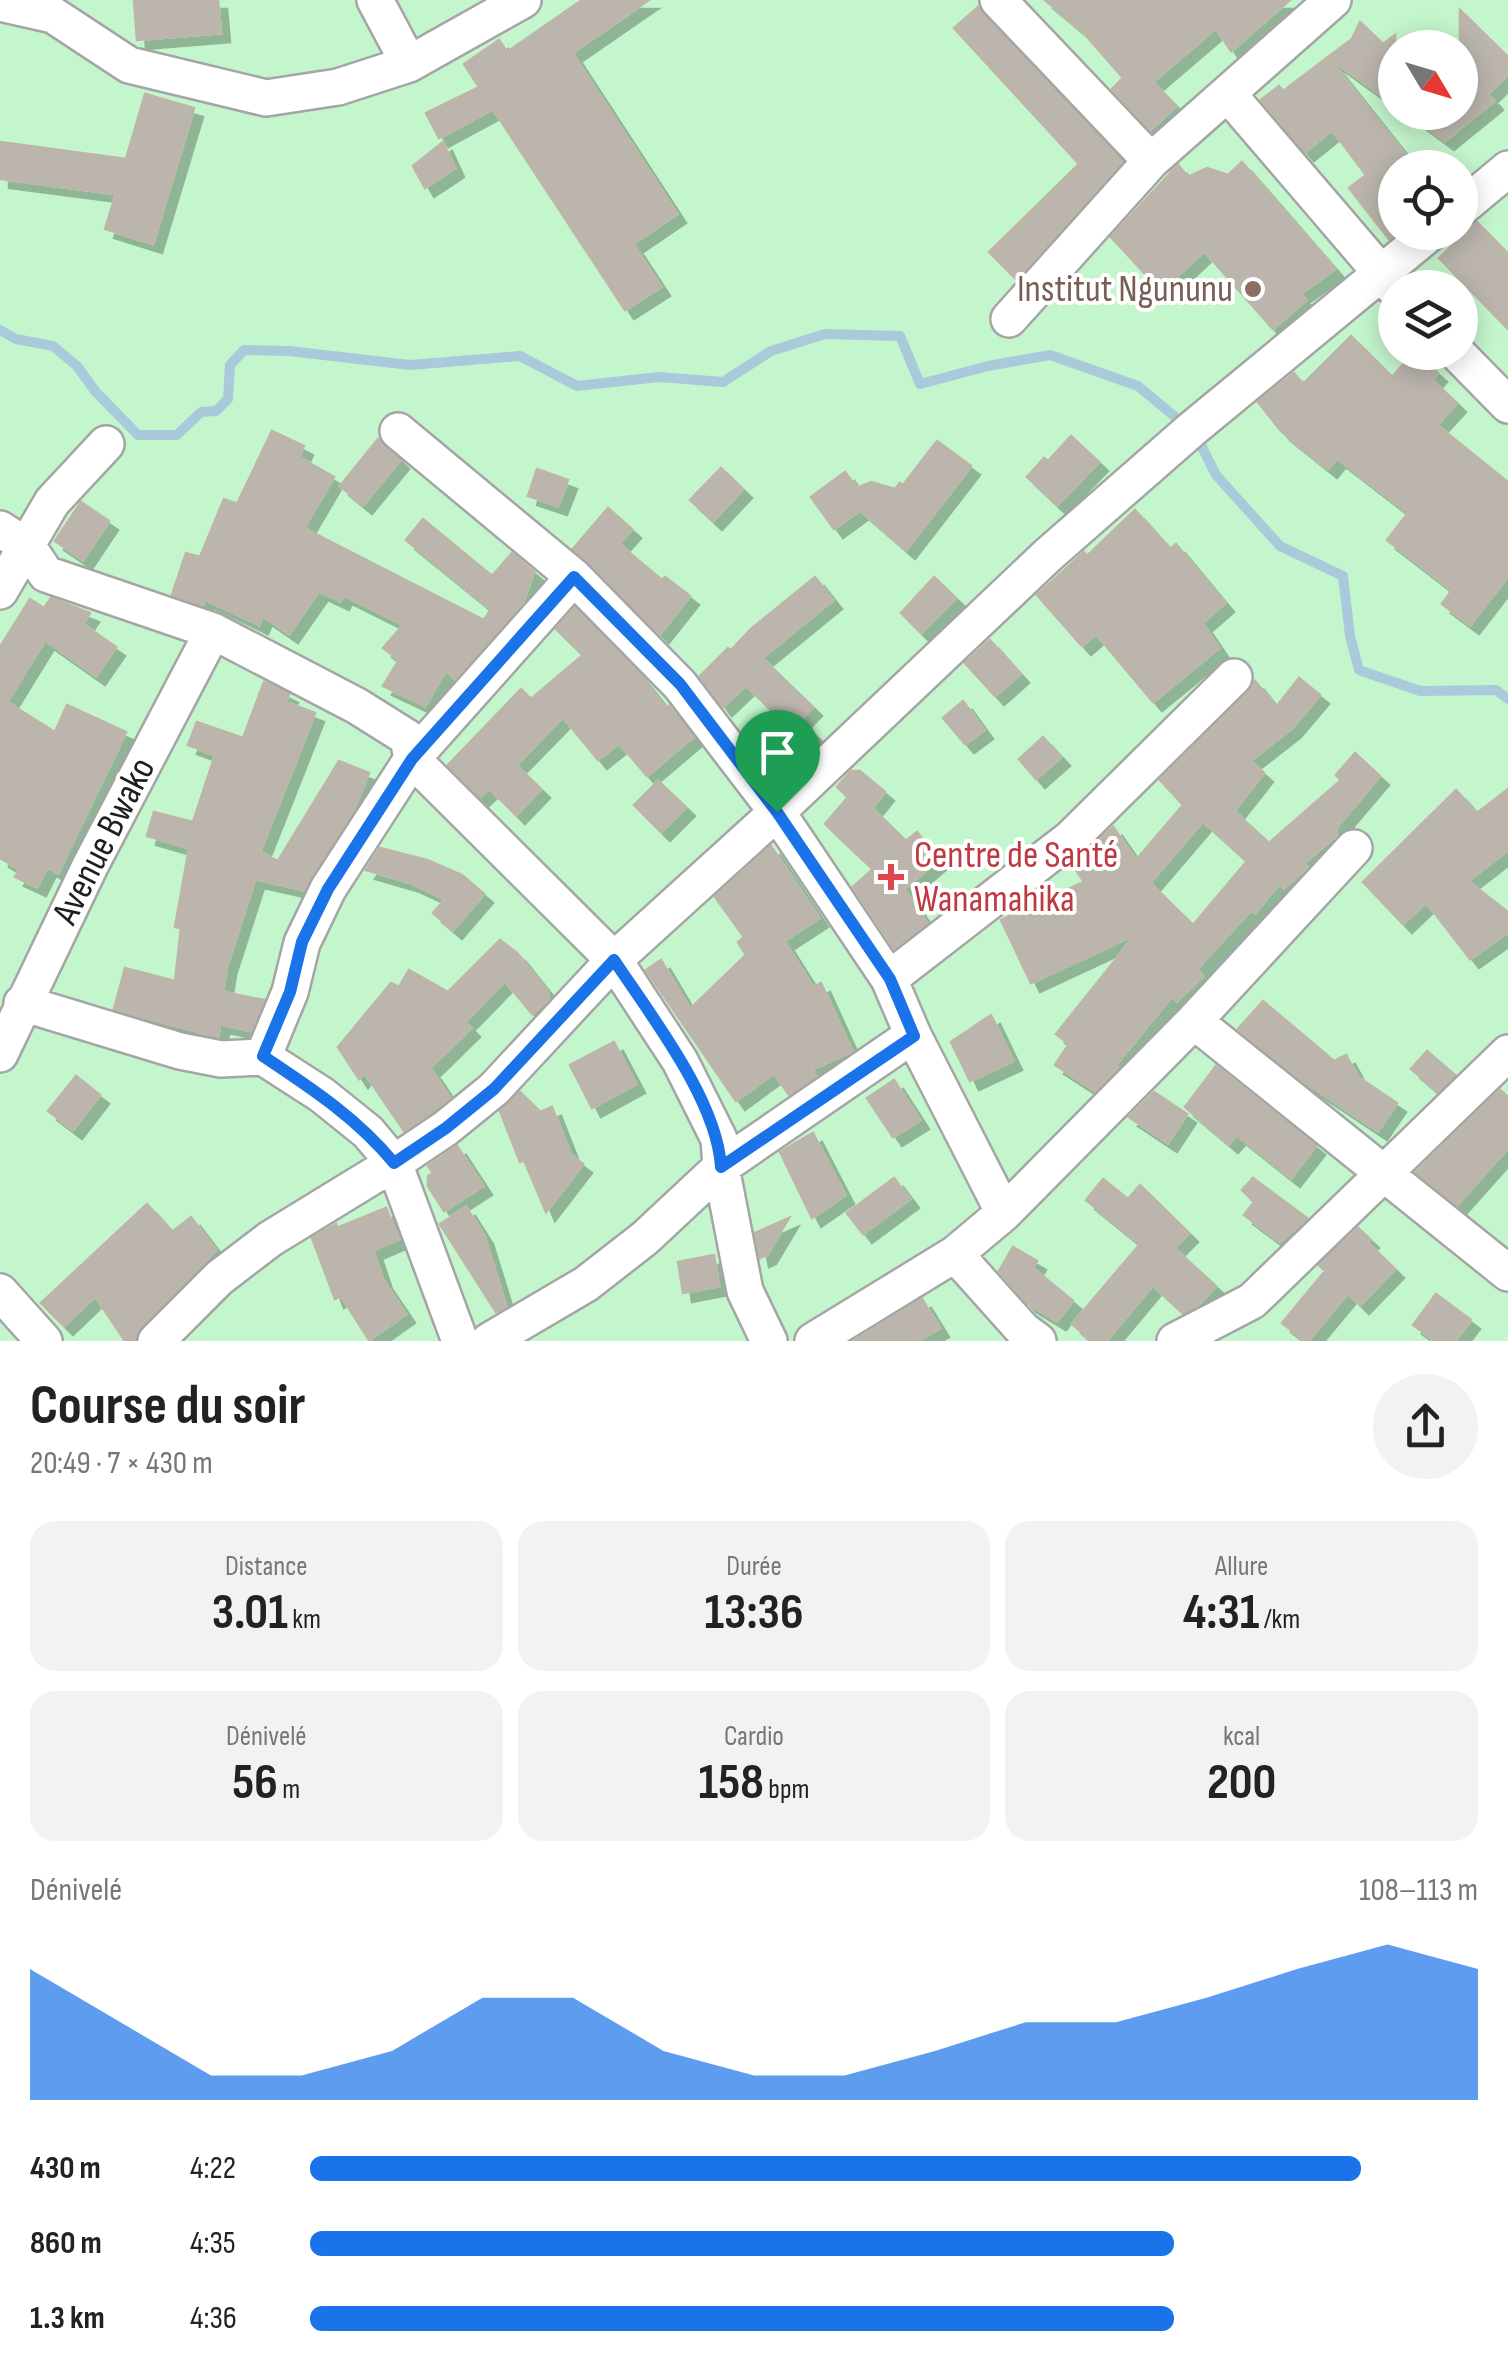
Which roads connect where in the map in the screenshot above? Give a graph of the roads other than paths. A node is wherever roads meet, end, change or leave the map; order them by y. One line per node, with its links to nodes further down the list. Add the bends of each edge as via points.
1 (374, 0): 6 (street)
2 (522, 0): 6 (street)
3 (998, 0): 8 (street)
4 (1332, 0): 7 (street)
5 (0, 2): 6 (street, via 53,15 129,65 266,98 338,87)
6 (410, 64)
7 (1228, 94): 8 (street); 12 (street)
8 (1151, 161): 15 (street)
9 (1508, 170): 10 (street)
10 (1478, 194)
11 (1415, 250): 13 (street)
12 (1379, 270)
13 (1398, 270)
14 (1378, 289): 26 (street, via 1192,430 1048,555)
15 (1010, 319)
16 (1473, 370): 17 (street)
17 (1508, 406)
18 (398, 430): 21 (street)
19 (106, 444): 20 (street)
20 (14, 538): 22 (street); 23 (street, via 46,574)
21 (574, 577): 25 (street); 26 (street, via 680,684)
22 (0, 592)
23 (213, 631): 25 (street, via 408,738); 30 (street, Avenue Bwako)
24 (1234, 677): 29 (street, via 1071,838)
25 (412, 759): 28 (street); 35 (street, via 328,889 302,942)
26 (777, 812): 28 (street); 29 (street)
27 (1354, 848): 31 (street)
28 (614, 960): 36 (street, via 494,1089); 37 (street, via 680,1061 719,1140)
29 (890, 979): 32 (street)
30 (22, 1003): 34 (street, Avenue Bwako); 35 (street, via 180,1051 221,1059)
31 (1194, 1021): 38 (street); 39 (street)
32 (914, 1036): 37 (street); 39 (street)
33 (1508, 1052): 38 (street)
34 (0, 1054)
35 (263, 1056): 36 (street, via 368,1132)
36 (394, 1163): 44 (street, via 270,1239); 45 (street)
37 (721, 1167): 46 (street, via 586,1284); 47 (street, via 745,1291)
38 (1383, 1172): 41 (street); 50 (street, via 1252,1301)
39 (1004, 1214): 40 (street)
40 (955, 1254): 48 (street); 49 (street)
41 (1508, 1273)
42 (0, 1292): 43 (street)
43 (44, 1341)
44 (156, 1341)
45 (460, 1341)
46 (489, 1341)
47 (768, 1341)
48 (813, 1341)
49 (1038, 1341)
50 (1174, 1341)

